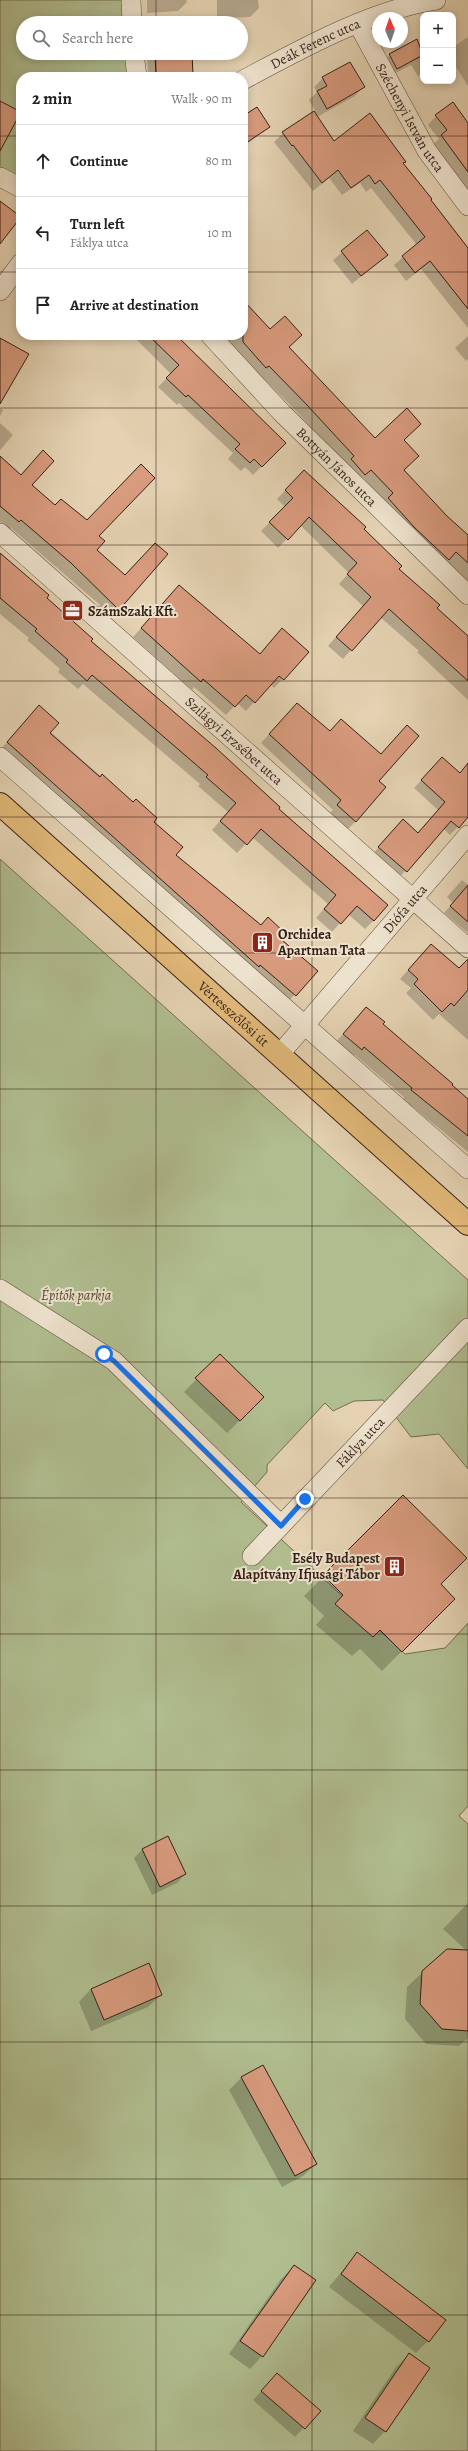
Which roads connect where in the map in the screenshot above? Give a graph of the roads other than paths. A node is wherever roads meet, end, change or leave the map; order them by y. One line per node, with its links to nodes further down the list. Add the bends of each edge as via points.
1 (131, 0): 3 (street)
2 (436, 0): 4 (street, Deák Ferenc utca, via 406,7)
3 (132, 16)
4 (358, 24): 7 (street, Deák Ferenc utca); 10 (street, Széchenyi István utca, via 427,151)
5 (135, 60): 6 (street)
6 (136, 72)
7 (248, 78)
8 (0, 178): 9 (street)
9 (16, 186)
10 (468, 206)
11 (16, 270): 12 (street)
12 (0, 291)
13 (215, 340): 15 (street, Bottyán János utca, via 282,413)
14 (0, 533): 19 (street, Szilágyi Erzsébet utca)
15 (468, 595)
16 (0, 757): 21 (street)
17 (0, 804): 22 (main road, Vértesszőlősi út)
18 (468, 835): 19 (street, Diófa utca)
19 (412, 898): 20 (street, Szilágyi Erzsébet utca); 21 (street, Diófa utca)
20 (468, 948)
21 (305, 1024): 22 (street, Diófa utca); 23 (street)
22 (279, 1055): 24 (main road, Vértesszőlősi út)
23 (468, 1169)
24 (468, 1224)
25 (0, 1289): 27 (street, via 114,1361)
26 (468, 1328): 27 (street, Fáklya utca)
27 (281, 1526): 28 (street, Fáklya utca)
28 (252, 1556)

